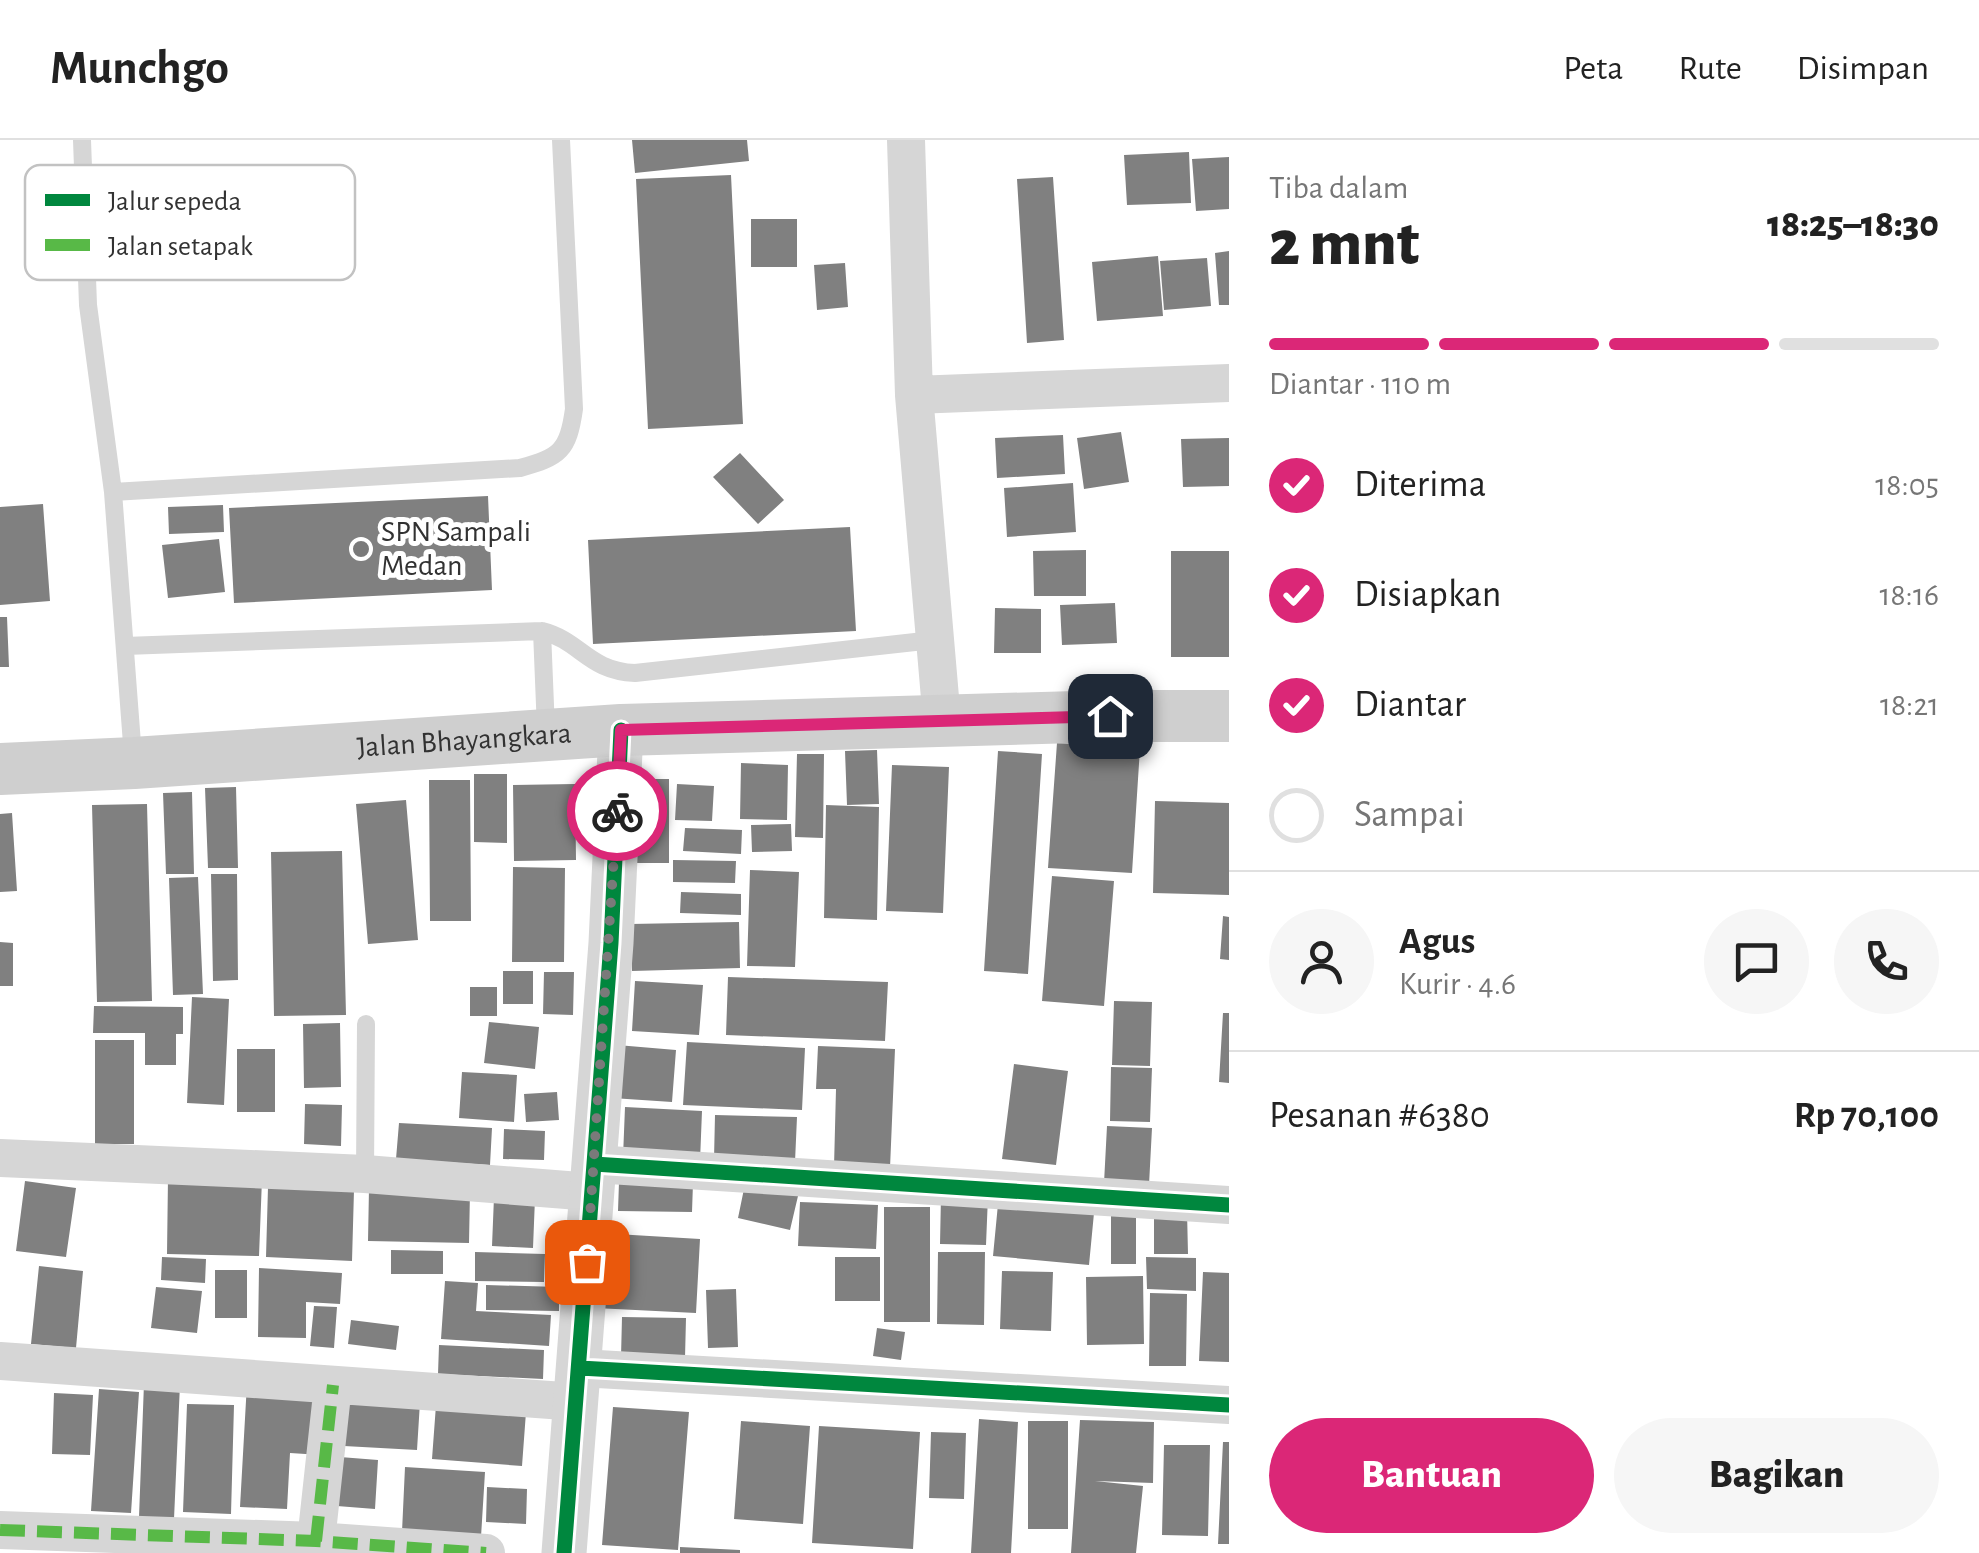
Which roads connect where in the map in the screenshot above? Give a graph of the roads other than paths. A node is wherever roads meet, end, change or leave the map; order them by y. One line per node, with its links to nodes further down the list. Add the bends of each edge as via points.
1 (82, 140): 4 (lane)
2 (561, 140): 8 (lane, via 574,409 564,448 550,460 520,468)
3 (906, 140): 7 (street)
4 (83, 165)
5 (87, 280): 8 (lane)
6 (1229, 382): 7 (street)
7 (914, 395): 10 (street)
8 (113, 492): 11 (lane)
9 (542, 631): 10 (lane, via 600,667 635,673); 11 (lane); 15 (lane)
10 (934, 640): 13 (street)
11 (125, 646): 16 (lane)
12 (1229, 716): 13 (main road, Jalan Bhayangkara)
13 (942, 721): 14 (main road, Jalan Bhayangkara)
14 (621, 730): 15 (main road, Jalan Bhayangkara); 21 (street)
15 (546, 735): 16 (main road, Jalan Bhayangkara)
16 (134, 764): 17 (main road, Jalan Bhayangkara)
17 (0, 769)
18 (366, 1024): 20 (lane)
19 (0, 1158): 20 (street)
20 (366, 1174): 21 (street)
21 (593, 1178): 22 (street); 25 (street)
22 (1229, 1205)
23 (0, 1361): 24 (street)
24 (333, 1385): 25 (street); 28 (street)
25 (579, 1386): 26 (street); 30 (street)
26 (1229, 1404)
27 (0, 1530): 28 (street)
28 (316, 1541): 29 (street)
29 (486, 1553)
30 (564, 1553)

